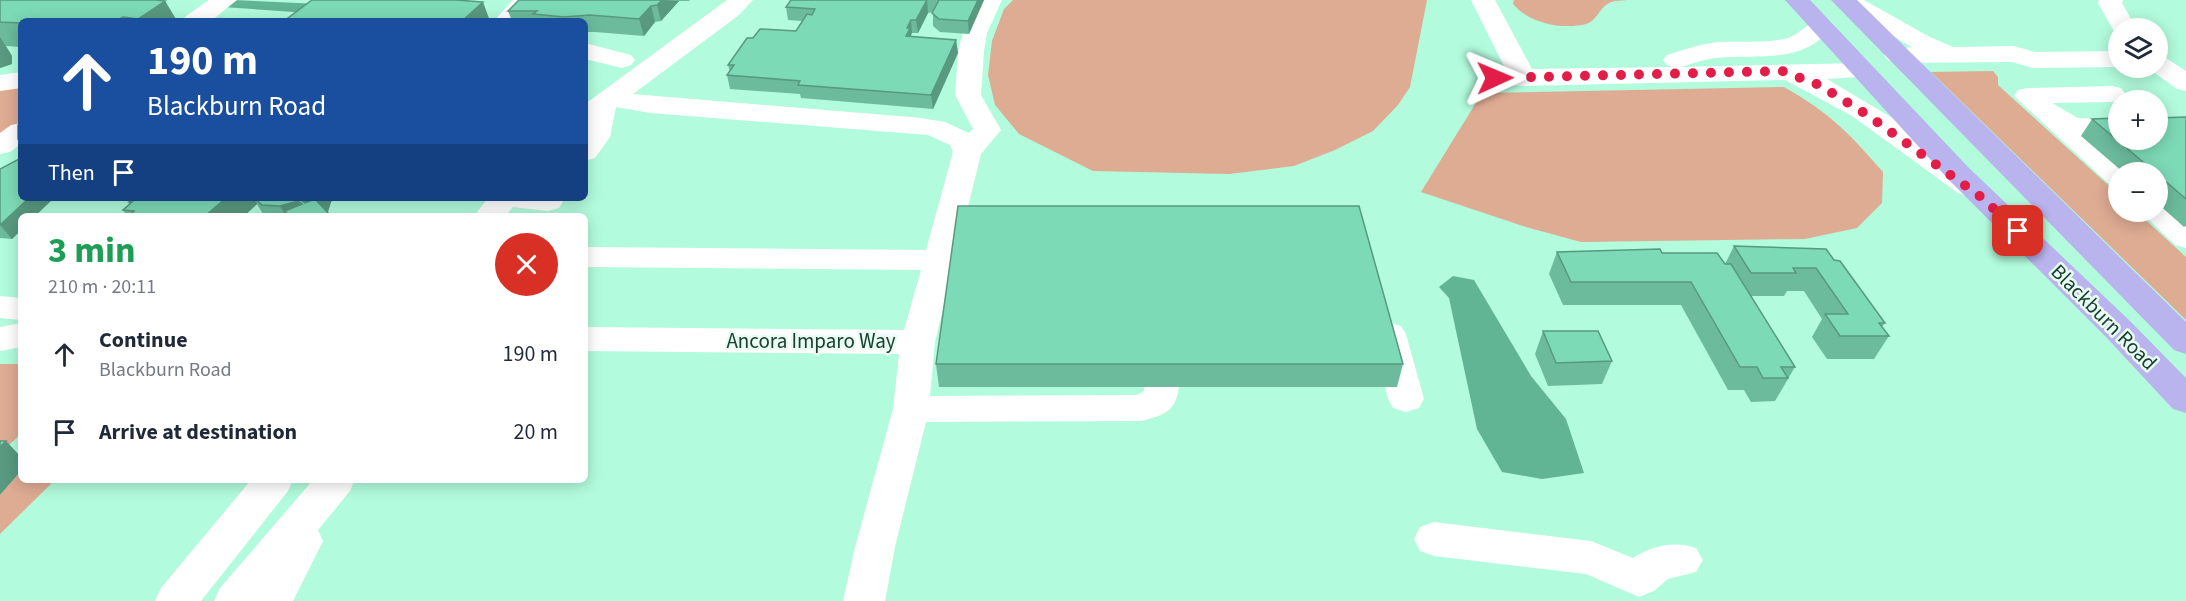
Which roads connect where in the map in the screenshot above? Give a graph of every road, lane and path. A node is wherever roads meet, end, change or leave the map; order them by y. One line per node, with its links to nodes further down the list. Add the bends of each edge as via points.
1 (526, 0): 10 (street)
2 (741, 0): 30 (street)
3 (990, 0): 36 (street, via 970,51 968,95 987,130)
4 (1483, 0): 24 (street)
5 (1797, 0): 12 (main road, Blackburn Road)
6 (1845, 0): 14 (street, via 1918,41); 20 (main road, Blackburn Road)
7 (2111, 0): 11 (street)
8 (221, 2): 9 (street)
9 (199, 18)
10 (509, 18)
11 (2118, 18)
12 (1820, 26): 17 (street, via 1815,35 1799,43 1768,49 1712,50); 21 (main road, Blackburn Road)
13 (588, 52): 16 (street)
14 (1960, 55): 18 (street, via 2014,54); 20 (street)
15 (2108, 59): 19 (street)
16 (622, 60)
17 (1676, 60): 21 (street, via 1729,56); 24 (street)
18 (2033, 60): 19 (street); 20 (street, via 2026,67)
19 (2070, 60): 28 (street)
20 (1903, 62): 21 (main road); 51 (main road, Blackburn Road)
21 (1855, 64): 22 (street); 38 (main road, Blackburn Road)
22 (1782, 71): 24 (street); 38 (street, via 1843,99)
23 (2168, 71): 27 (street)
24 (1521, 73)
25 (18, 80): 26 (street)
26 (0, 83)
27 (2186, 83)
28 (2108, 91)
29 (2108, 97): 31 (street, via 2027,96)
30 (600, 107): 35 (street, via 596,137); 36 (street, via 661,106 922,126 962,140)
31 (2054, 120): 32 (street, via 2080,129); 37 (street)
32 (2108, 128)
33 (18, 133): 34 (street)
34 (0, 146)
35 (588, 148)
36 (967, 152): 46 (street, Ancora Imparo Way)
37 (2108, 168)
38 (1981, 197): 53 (main road, Blackburn Road)
39 (502, 201): 42 (street)
40 (527, 201): 41 (street)
41 (545, 205)
42 (492, 213)
43 (2168, 222): 44 (street)
44 (2186, 238)
45 (588, 257): 46 (street)
46 (938, 260): 50 (street, Ancora Imparo Way)
47 (1382, 307): 52 (street)
48 (1158, 312): 54 (street, via 1163,387 1158,400 1149,405)
49 (588, 339): 50 (street, Ancora Imparo Way)
50 (918, 342): 54 (street)
51 (2186, 342)
52 (1406, 399)
53 (2186, 400)
54 (911, 409): 64 (street)
55 (272, 483): 61 (street)
56 (333, 483): 62 (street)
57 (334, 483): 63 (street)
58 (1434, 539): 60 (street, via 1591,558)
59 (1682, 560): 60 (street, via 1649,568)
60 (1639, 590)
61 (176, 599)
62 (235, 601)
63 (271, 601)
64 (864, 601)

